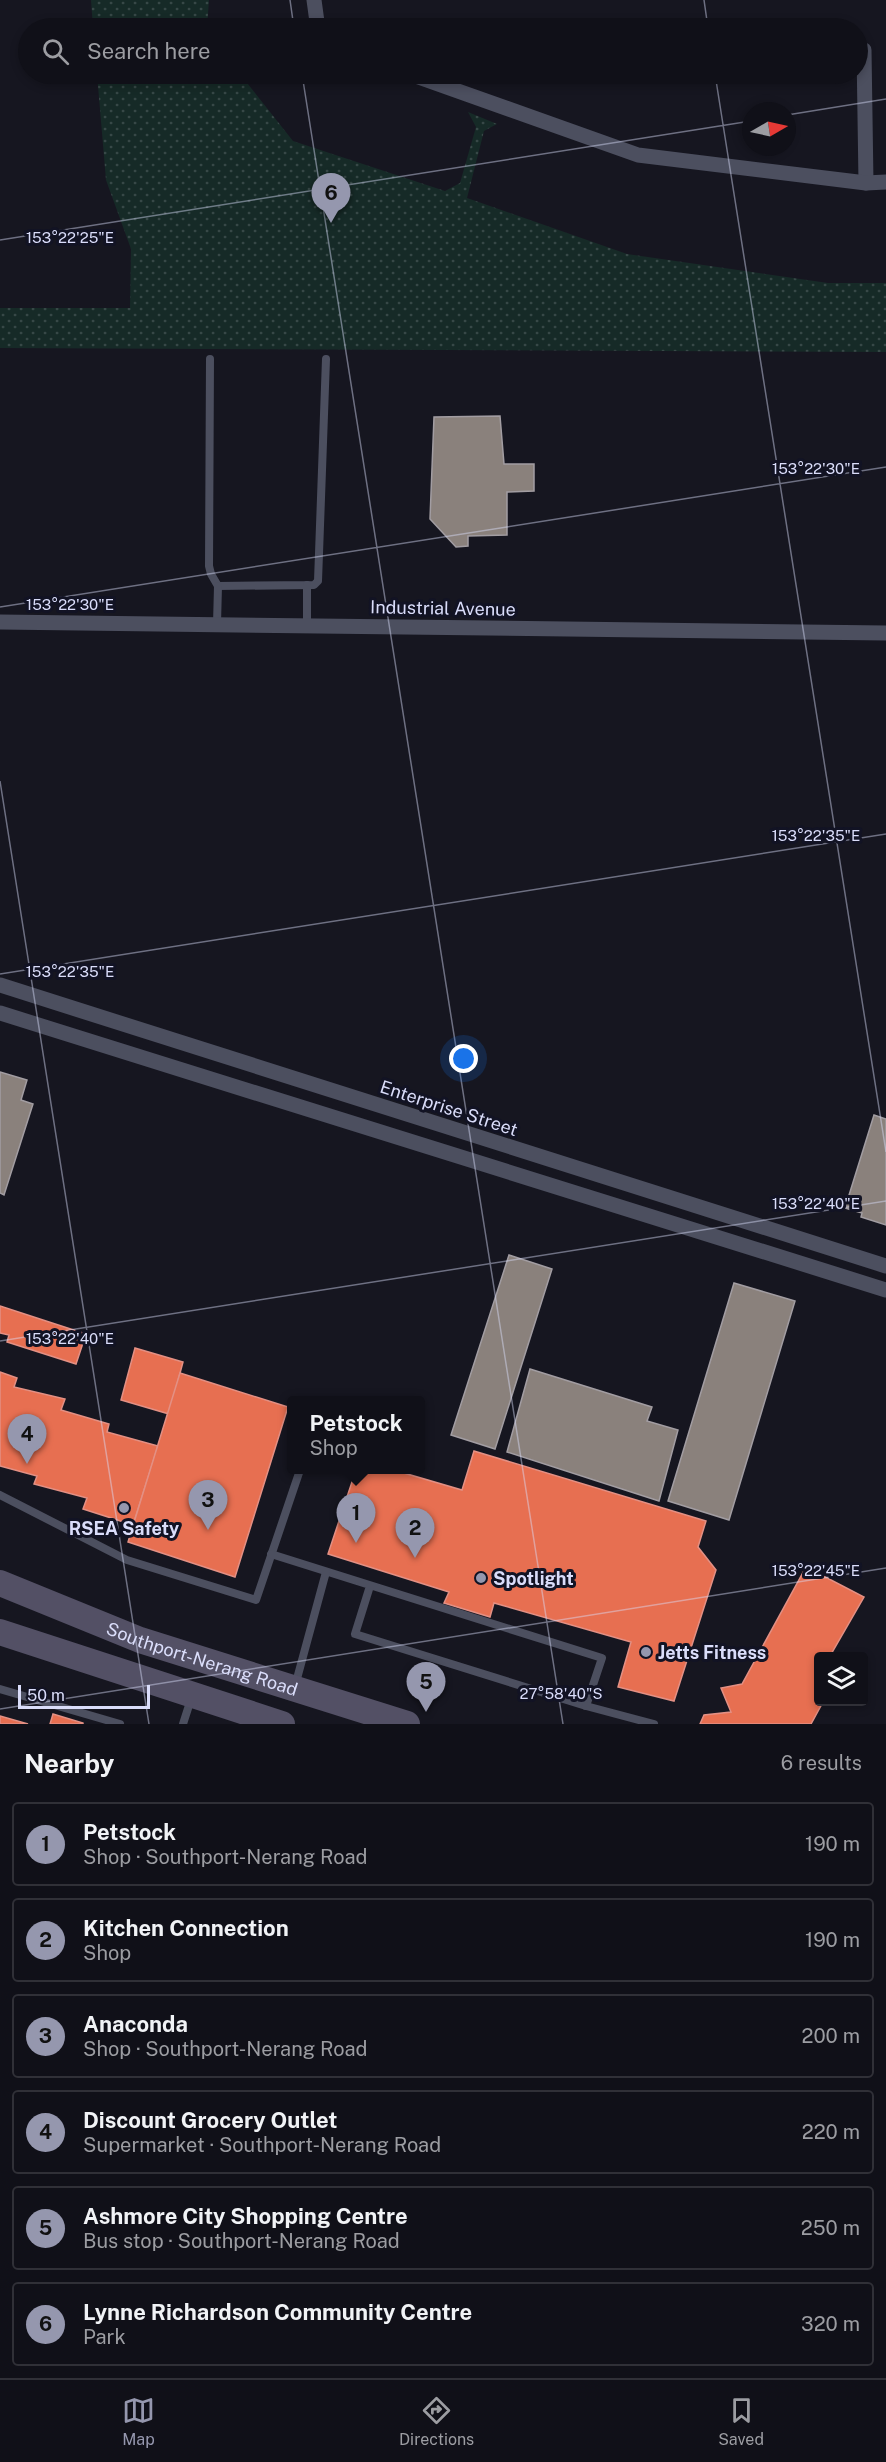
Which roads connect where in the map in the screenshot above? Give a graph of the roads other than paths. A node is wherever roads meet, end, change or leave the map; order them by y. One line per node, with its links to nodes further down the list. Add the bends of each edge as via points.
1 (315, 0): 2 (street)
2 (317, 18)
3 (438, 84): 6 (street, via 638,155)
4 (865, 84): 6 (street)
5 (886, 182): 6 (street)
6 (866, 183)
7 (210, 359): 10 (lane, via 209,566)
8 (326, 359): 9 (lane, via 320,576 314,585)
9 (307, 585): 10 (lane); 13 (lane)
10 (218, 586): 12 (lane)
11 (0, 622): 12 (street, Industrial Avenue)
12 (217, 624): 13 (street, Industrial Avenue)
13 (307, 626): 14 (street, Industrial Avenue)
14 (886, 633)
15 (0, 985): 17 (street, Enterprise Street)
16 (0, 1012): 18 (street)
17 (886, 1266)
18 (886, 1290)
19 (299, 1474): 21 (lane)
20 (0, 1495): 21 (lane, via 127,1560 256,1600)
21 (271, 1554): 22 (lane)
22 (326, 1572): 24 (lane); 26 (lane)
23 (0, 1583): 26 (main road, Southport-Nerang Road, via 140,1640)
24 (370, 1586): 29 (lane, via 355,1634); 29 (lane, via 602,1658)
25 (0, 1632): 28 (main road, Southport-Nerang Road)
26 (295, 1688): 34 (main road, Southport-Nerang Road)
27 (0, 1689): 31 (lane)
28 (192, 1695): 30 (main road, Southport-Nerang Road); 32 (lane)
29 (586, 1706): 35 (lane)
30 (247, 1719): 33 (main road, Southport-Nerang Road)
31 (120, 1724)
32 (183, 1724)
33 (282, 1724)
34 (407, 1724)
35 (654, 1724)

